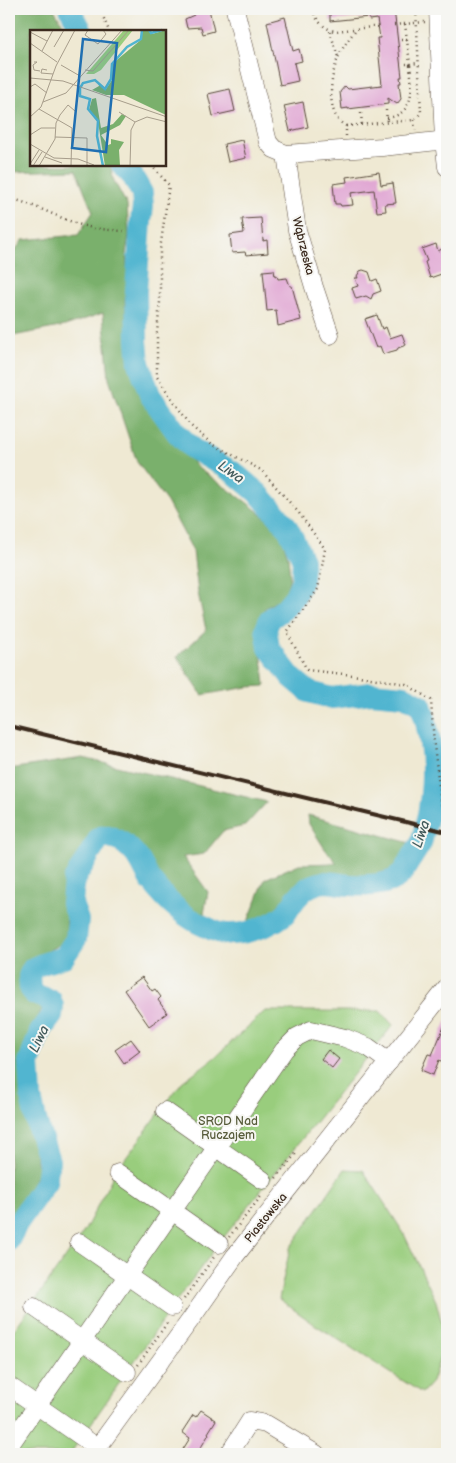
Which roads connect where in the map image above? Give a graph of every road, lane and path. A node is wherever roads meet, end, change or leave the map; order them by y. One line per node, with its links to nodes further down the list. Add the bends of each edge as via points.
1 (100, 9): 11 (path)
2 (235, 9): 28 (street, via 268,142)
3 (313, 9): 12 (path, via 317,20)
4 (416, 9): 6 (path)
5 (438, 9): 27 (street)
6 (416, 23): 7 (path); 16 (path)
7 (405, 24): 8 (path); 14 (path)
8 (394, 25)
9 (381, 26): 10 (path)
10 (356, 29): 12 (path); 15 (path)
11 (109, 30)
12 (330, 30): 15 (path)
13 (401, 39): 14 (path)
14 (407, 39): 18 (path)
15 (338, 57): 24 (path, via 333,75 333,109 338,120)
16 (418, 63): 18 (path); 22 (path, via 420,113)
17 (404, 64): 18 (path)
18 (410, 64): 21 (path, via 412,86 408,105)
19 (386, 110): 21 (path)
20 (361, 113): 23 (path)
21 (387, 120): 22 (path); 23 (path)
22 (414, 120): 25 (path)
23 (362, 124): 24 (path)
24 (346, 126): 26 (path)
25 (415, 127)
26 (346, 135)
27 (446, 140): 28 (street); 30 (street)
28 (286, 154): 33 (street, Wąbrzeska, via 297,230)
29 (152, 166): 34 (path, via 168,185 160,250 157,377 191,426 212,444 260,470 299,513 325,549 318,589 287,632 307,670 406,684 431,700 442,803)
30 (447, 167)
31 (10, 200): 32 (path, via 46,210 78,224)
32 (124, 231)
33 (330, 335)
34 (447, 808)
35 (447, 988): 36 (street, Piastowska)
36 (389, 1062): 38 (street, via 373,1049 311,1030 297,1037 284,1050); 52 (street, Piastowska, via 235,1256)
37 (165, 1111): 38 (street)
38 (216, 1147): 40 (street); 41 (street)
39 (118, 1173): 41 (street)
40 (263, 1180)
41 (172, 1211): 43 (street); 44 (street)
42 (79, 1242): 44 (street)
43 (219, 1244)
44 (127, 1275): 46 (street); 47 (street)
45 (34, 1307): 47 (street)
46 (172, 1307)
47 (82, 1340): 48 (street); 50 (street)
48 (127, 1372)
49 (9, 1386): 50 (street)
50 (37, 1405): 51 (street); 52 (street)
51 (9, 1446)
52 (96, 1451)
53 (229, 1454): 54 (street, via 250,1421 266,1424)
54 (316, 1454)

